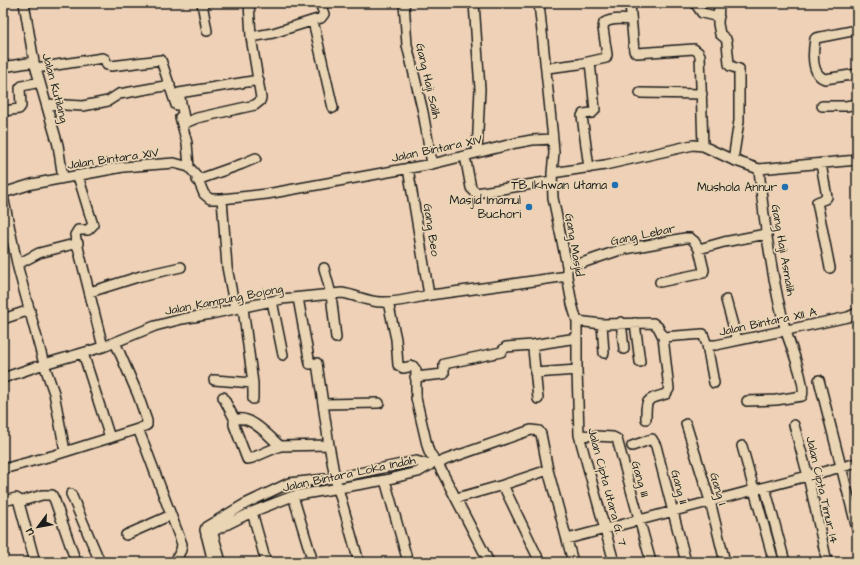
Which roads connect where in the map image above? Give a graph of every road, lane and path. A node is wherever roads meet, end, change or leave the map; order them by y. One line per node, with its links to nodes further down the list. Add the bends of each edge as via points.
1 (24, 3): 18 (street, Jalan Kutilang)
2 (202, 3): 15 (street)
3 (249, 3): 16 (street)
4 (320, 3): 13 (street, via 323,17)
5 (404, 3): 39 (street, Gang Haji Salih, via 407,45)
6 (474, 3): 34 (street, via 480,89)
7 (539, 3): 20 (street)
8 (630, 3): 12 (street)
9 (695, 3): 11 (street, via 702,13)
10 (719, 3): 11 (street)
11 (719, 17): 37 (street, via 720,34 726,39 729,64 739,69 739,121)
12 (632, 20): 17 (street, via 609,20 604,23 606,58); 26 (street, via 634,51 637,54 694,49 698,52)
13 (313, 21): 16 (street); 30 (street)
14 (857, 30): 21 (street, via 816,38 814,63 821,78)
15 (208, 31)
16 (252, 37): 22 (street)
17 (590, 62): 20 (street); 43 (street, via 595,110 582,116)
18 (35, 65): 19 (street); 23 (street, Jalan Kutilang); 24 (street, via 102,58 111,66 161,60)
19 (3, 67)
20 (546, 68): 32 (street)
21 (857, 74)
22 (259, 80): 22 (street, via 261,98 256,104 185,123 179,93)
23 (40, 82): 27 (street, Jalan Kutilang); 31 (street, via 22,86 21,106 18,109)
24 (170, 85): 27 (street, via 119,94 108,101 83,106); 41 (street, via 187,143)
25 (640, 92): 26 (street)
26 (702, 94): 33 (street)
27 (47, 104): 47 (street, Jalan Kutilang, via 58,144)
28 (857, 104): 29 (street)
29 (822, 106)
30 (333, 108)
31 (3, 111)
32 (553, 139): 34 (street, Jalan Bintara XIV, via 516,143); 46 (street)
33 (703, 146): 37 (street); 43 (street, via 686,146)
34 (477, 152): 35 (street, Jalan Bintara XIV)
35 (465, 156): 39 (street, Jalan Bintara XIV); 46 (street, via 471,188 476,193)
36 (256, 158): 48 (street)
37 (733, 160): 44 (street)
38 (857, 160): 40 (street)
39 (432, 164): 42 (street, Jalan Bintara XIV)
40 (821, 164): 44 (street); 58 (street, via 827,197 817,202)
41 (189, 167): 45 (street, Jalan Bintara XIV, via 174,163 144,165); 48 (street, Jalan Bintara XIV)
42 (408, 168): 50 (street, Jalan Bintara XIV, via 267,194); 63 (street, Gang Beo)
43 (589, 168): 46 (street)
44 (758, 169): 51 (street, Gang Haji Asmalih)
45 (78, 176): 47 (street, Jalan Bintara XIV); 52 (street, via 93,225 88,230 76,232)
46 (552, 177): 55 (street, Gang Masjid, via 553,198)
47 (63, 178): 49 (street, Jalan Bintara XIV, via 32,184)
48 (197, 180): 50 (street, Jalan Bintara XIV, via 206,197)
49 (3, 194): 54 (street)
50 (222, 199): 68 (street, via 227,267)
51 (766, 234): 53 (street); 76 (street, Gang Haji Asmalih)
52 (78, 243): 54 (street, via 39,253); 61 (street)
53 (699, 249): 55 (street, Gang Lebar, via 690,238 684,238 620,250); 60 (street, via 703,273)
54 (18, 264): 69 (street)
55 (567, 266): 59 (street, Gang Masjid)
56 (181, 267): 61 (street)
57 (324, 268): 62 (street)
58 (830, 268)
59 (567, 276): 63 (street, Jalan Kampung Bojong); 72 (street, Gang Masjid)
60 (660, 282)
61 (90, 292): 83 (street)
62 (331, 294): 64 (street, Jalan Kampung Bojong); 67 (street, Jalan Kampung Bojong, via 351,294 371,301); 78 (street)
63 (429, 295): 67 (street, Jalan Kampung Bojong)
64 (298, 298): 66 (street, Jalan Kampung Bojong); 104 (street, via 310,364 317,363)
65 (726, 300): 80 (street)
66 (272, 301): 68 (street, Jalan Kampung Bojong); 88 (street)
67 (388, 302): 93 (street, via 396,339 398,365 403,368 414,367)
68 (239, 308): 81 (street, Jalan Kampung Bojong, via 162,324); 97 (street)
69 (30, 310): 71 (street); 90 (street)
70 (857, 313): 76 (street, Jalan Bintara XII A)
71 (3, 320)
72 (577, 321): 75 (street); 79 (street, Jalan Cipta Utara G. 7)
73 (621, 322): 74 (street); 75 (street); 85 (street)
74 (635, 323): 77 (street, via 653,323); 89 (street)
75 (602, 324): 87 (street)
76 (785, 330): 80 (street, Jalan Bintara XII A); 102 (street, Gang Haji Asmalih, via 799,372 803,395 776,400)
77 (663, 337): 82 (street, Jalan Bintara XII A, via 702,334); 105 (street, via 670,389 666,394 650,399 647,403)
78 (336, 338)
79 (577, 338): 91 (street, Jalan Cipta Utara G. 7); 93 (street, via 506,347 501,352 444,364 444,374)
80 (737, 340): 82 (street, Jalan Bintara XII A)
81 (115, 342): 83 (street, Jalan Kampung Bojong); 109 (street, via 147,421 145,426)
82 (707, 345): 98 (street)
83 (103, 347): 86 (street, Jalan Kampung Bojong)
84 (533, 348): 92 (street)
85 (624, 349)
86 (83, 353): 90 (street, Jalan Kampung Bojong); 111 (street)
87 (604, 353)
88 (283, 355)
89 (640, 362)
90 (44, 364): 94 (street, Jalan Kampung Bojong); 116 (street, via 54,393)
91 (577, 370): 92 (street); 110 (street, Jalan Cipta Utara G. 7)
92 (535, 373): 101 (street)
93 (415, 377): 118 (street, via 416,398 427,445)
94 (3, 378)
95 (214, 380): 97 (street)
96 (819, 380): 119 (street)
97 (253, 383): 100 (street)
98 (714, 383)
99 (222, 397): 106 (street)
100 (253, 399)
101 (538, 399)
102 (747, 401)
103 (379, 403): 104 (street)
104 (323, 404): 112 (street)
105 (646, 419)
106 (235, 420): 113 (street, via 251,422 266,431); 113 (street, via 234,425 247,459)
107 (686, 424): 133 (street, Gang I)
108 (794, 424): 122 (street, Jalan Cipta Timur 14)
109 (138, 429): 111 (street); 137 (street)
110 (579, 434): 138 (street, Gang III, via 616,439); 141 (street, Jalan Cipta Utara G. 7)
111 (110, 438): 116 (street)
112 (329, 445): 113 (street); 123 (street)
113 (280, 446)
114 (632, 446): 135 (street, Gang II, via 649,439 653,440)
115 (742, 446): 128 (street)
116 (65, 451): 120 (street)
117 (857, 463): 119 (street)
118 (438, 464): 121 (street, via 536,430 541,434); 131 (street)
119 (840, 466): 122 (street); 139 (street)
120 (3, 469)
121 (548, 470): 125 (street); 143 (street)
122 (808, 476): 126 (street); 163 (street, Jalan Cipta Timur 14)
123 (335, 478): 124 (street, Jalan Bintara Loka Indah, via 416,461 430,465 418,472); 127 (street); 140 (street, Jalan Bintara Loka Indah, via 286,484 245,504)
124 (385, 480): 127 (street, Jalan Bintara Loka Indah); 153 (street)
125 (503, 485): 131 (street); 155 (street)
126 (765, 487): 128 (street); 162 (street)
127 (338, 489): 130 (street, Jalan Bintara Loka Indah); 152 (street)
128 (755, 490): 133 (street); 161 (street)
129 (71, 494): 146 (street)
130 (293, 496): 136 (street, Jalan Bintara Loka Indah); 151 (street)
131 (456, 498): 154 (street)
132 (3, 501): 134 (street, via 16,498)
133 (710, 501): 135 (street); 160 (street, Gang I)
134 (19, 502): 144 (street); 145 (street, via 42,495 52,495)
135 (673, 511): 138 (street); 159 (street, Gang II)
136 (252, 512): 140 (street, Jalan Bintara Loka Indah); 150 (street)
137 (171, 516): 142 (street); 147 (street, via 182,544)
138 (640, 520): 141 (street); 158 (street, Gang III)
139 (857, 529)
140 (209, 530): 148 (street); 149 (street)
141 (605, 530): 143 (street); 157 (street, Jalan Cipta Utara G. 7)
142 (126, 536)
143 (567, 539): 156 (street)
144 (35, 562)
145 (76, 562)
146 (100, 562)
147 (175, 562)
148 (213, 562)
149 (221, 562)
150 (266, 562)
151 (313, 562)
152 (359, 562)
153 (408, 562)
154 (489, 562)
155 (540, 562)
156 (573, 562)
157 (614, 562)
158 (651, 562)
159 (686, 562)
160 (724, 562)
161 (774, 562)
162 (785, 562)
163 (826, 562)

